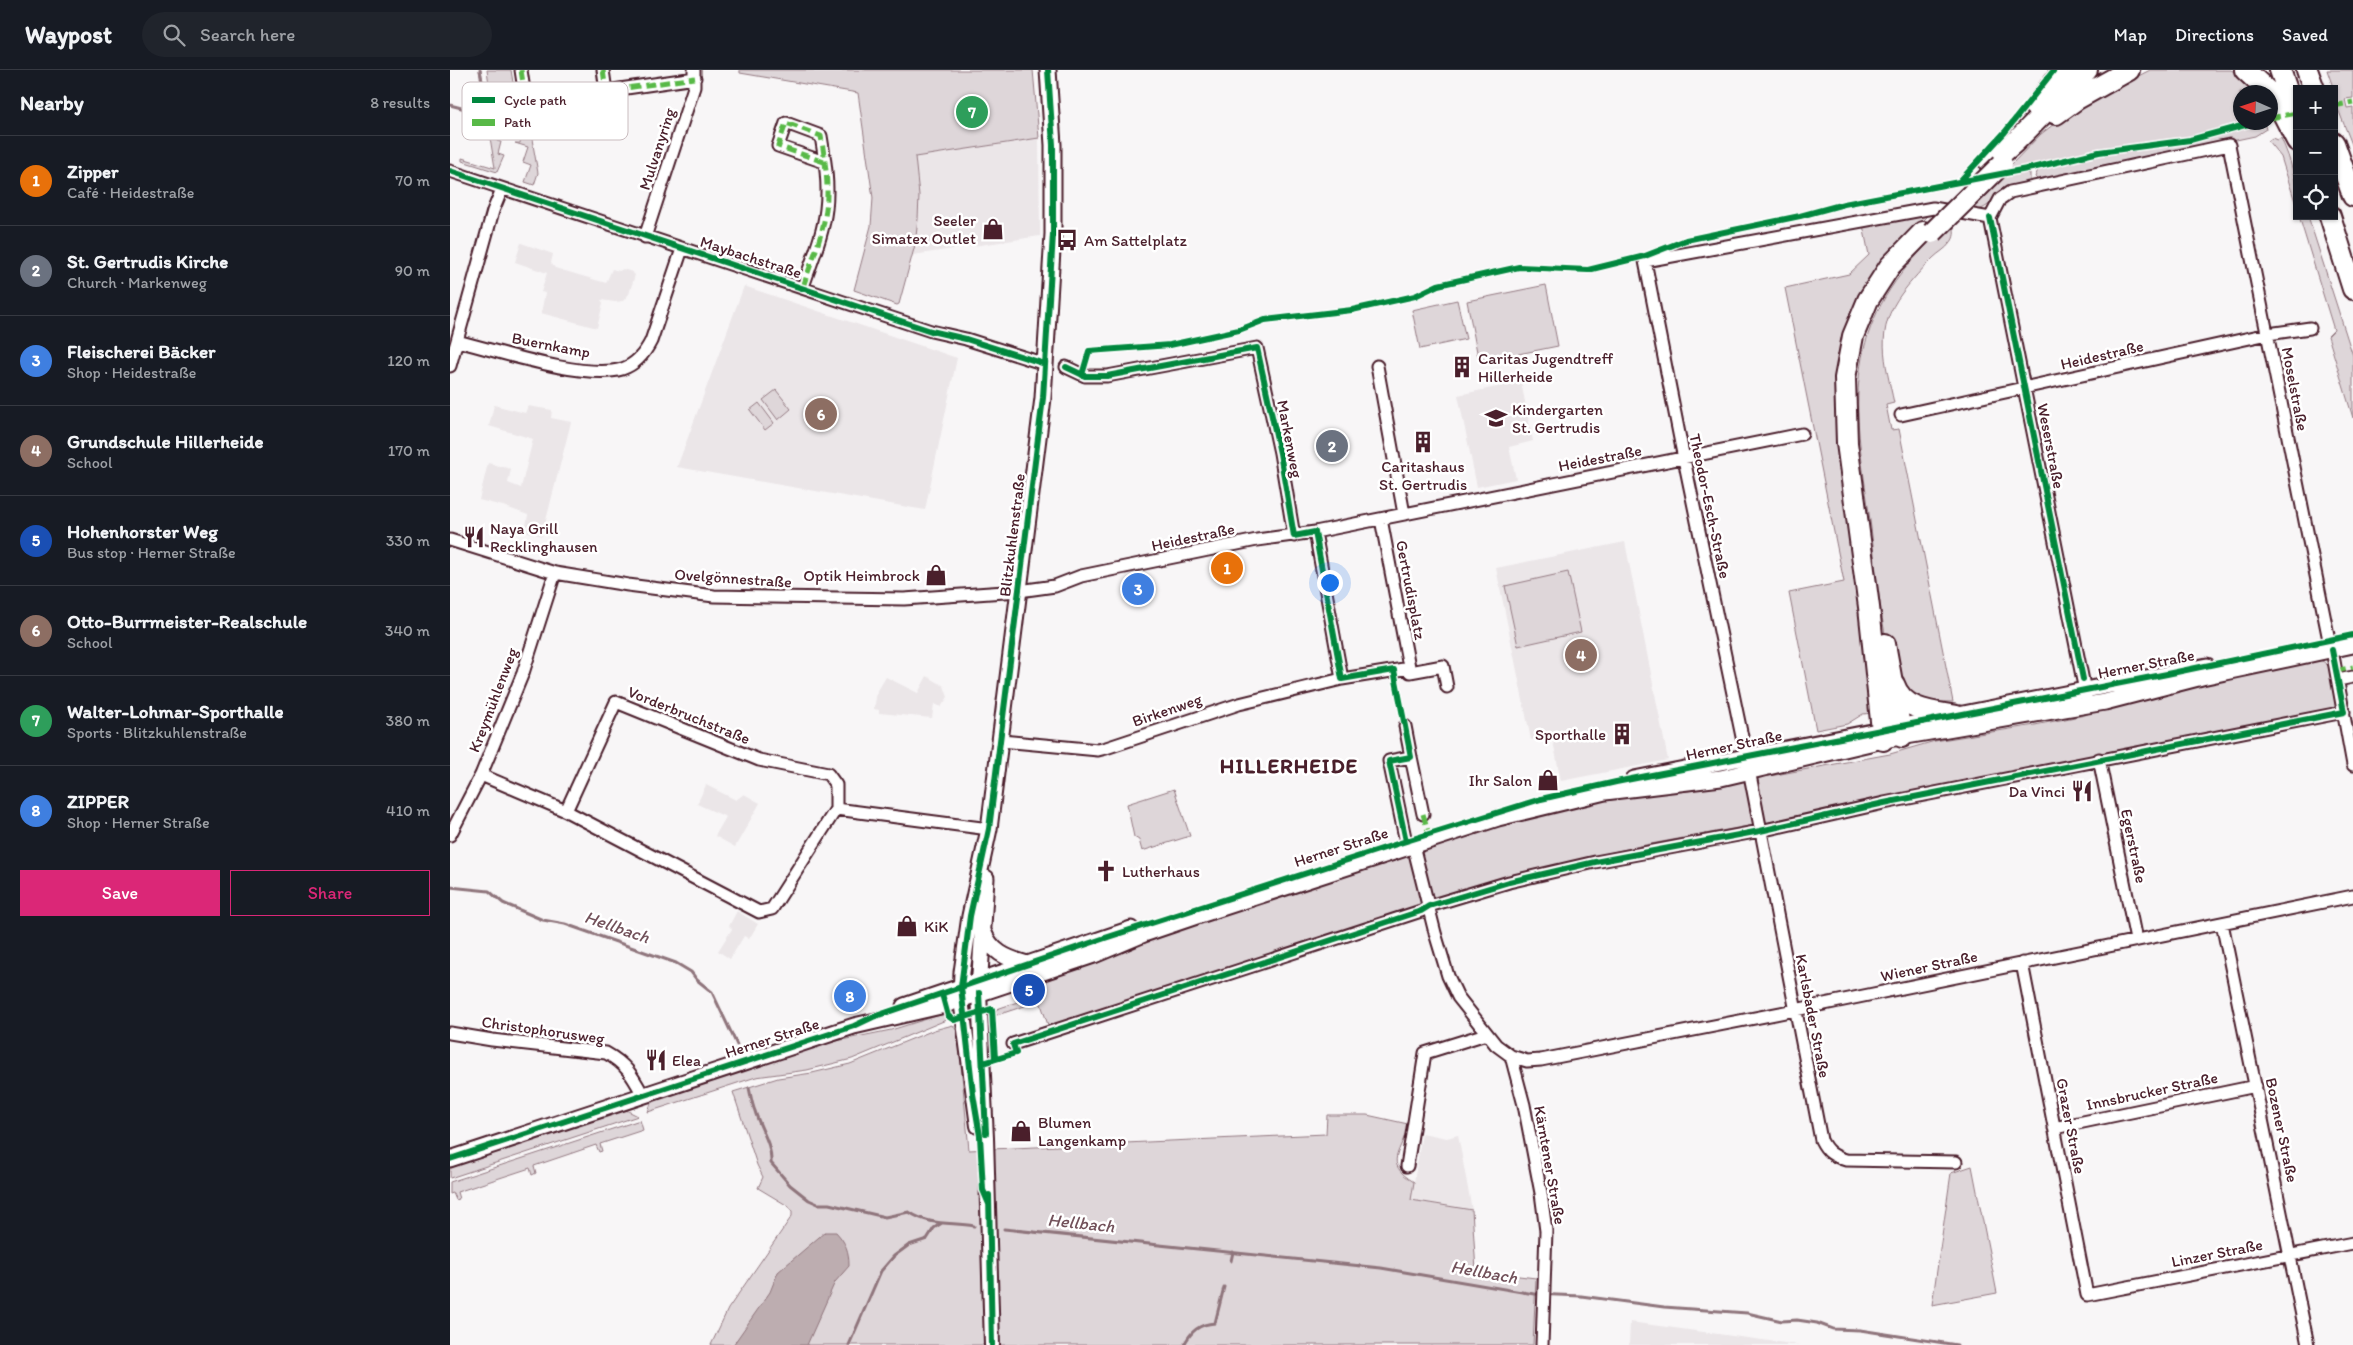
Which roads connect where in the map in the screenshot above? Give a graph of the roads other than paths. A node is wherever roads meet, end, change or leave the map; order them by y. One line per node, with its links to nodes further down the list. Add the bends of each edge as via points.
1 (1048, 70): 33 (main road, Blitzkuhlenstraße, via 1054,146 1053,234)
2 (2063, 70): 19 (highway)
3 (2087, 70): 19 (highway)
4 (2093, 70): 16 (highway)
5 (2129, 70): 16 (highway, via 2078,99)
6 (2245, 70): 10 (highway)
7 (2280, 70): 14 (highway)
8 (2307, 70): 11 (highway)
9 (695, 74): 12 (street); 26 (street, Mulvanyring, via 692,96)
10 (2261, 85)
11 (2313, 85)
12 (628, 87)
13 (2278, 105): 15 (highway)
14 (2293, 107)
15 (2293, 133)
16 (2027, 137): 19 (highway)
17 (2338, 154): 22 (highway)
18 (824, 162): 28 (street, via 826,210)
19 (1996, 164): 25 (highway)
20 (450, 171): 21 (street, Maybachstraße)
21 (502, 189): 26 (street, Maybachstraße); 32 (street)
22 (2353, 196)
23 (1990, 218): 31 (street, Moselstraße, via 2000,199 2010,192 2229,145); 37 (street, Weserstraße); 40 (street, Theodor-Esch-Straße, via 1933,208 1645,261)
24 (2331, 220): 29 (highway)
25 (1928, 232): 52 (highway, via 1878,300 1865,329 1855,370 1856,446); 62 (highway, via 1890,266 1868,300 1853,336 1845,378 1846,443 1869,607)
26 (645, 236): 27 (street, Maybachstraße)
27 (682, 249): 28 (street, Maybachstraße); 32 (street, Buernkamp, via 652,341 644,354 622,369 585,370 560,366)
28 (803, 288): 33 (street, Maybachstraße, via 931,331)
29 (2353, 289)
30 (2310, 328): 31 (street, Heidestraße)
31 (2268, 334): 37 (street, Heidestraße); 50 (street, Moselstraße)
32 (457, 341): 34 (street)
33 (1045, 364): 47 (main road, Blitzkuhlenstraße)
34 (450, 366)
35 (1378, 366): 41 (street)
36 (1066, 367): 44 (street, Markenweg, via 1085,376 1107,376 1257,348)
37 (2026, 389): 38 (street, Heidestraße); 57 (street, Weserstraße)
38 (1902, 415)
39 (1802, 434): 40 (street, Heidestraße)
40 (1684, 459): 41 (street, Heidestraße); 66 (street, Theodor-Esch-Straße)
41 (1404, 514): 42 (street, Heidestraße)
42 (1380, 519): 43 (street, Heidestraße); 51 (street, Gertrudisplatz)
43 (1315, 532): 44 (street, Heidestraße); 54 (street)
44 (1294, 536): 47 (street, Heidestraße, via 1081,576 1055,586)
45 (450, 540): 46 (street, Ovelgönnestraße)
46 (555, 572): 47 (street, Ovelgönnestraße, via 714,596 904,599); 68 (street, Kreymühlenweg, via 523,672)
47 (1019, 592): 63 (main road, Blitzkuhlenstraße)
48 (2353, 635): 50 (main road, Herner Straße)
49 (2353, 645): 50 (main road, Herner Straße)
50 (2329, 647): 55 (street, Moselstraße); 57 (main road, Herner Straße); 58 (main road, Herner Straße)
51 (1410, 668): 54 (street); 56 (street, via 1410,672 1442,666)
52 (1890, 673): 60 (highway, via 1897,694 1904,701 1924,711); 62 (highway)
53 (2353, 677): 55 (street)
54 (1342, 679): 63 (street, Birkenweg, via 1238,704 1098,750)
55 (2338, 680): 59 (street, Moselstraße)
56 (1447, 688)
57 (2085, 690): 58 (street, Weserstraße); 60 (main road, Herner Straße)
58 (2088, 705): 62 (main road, Herner Straße)
59 (2344, 712): 65 (street); 67 (street, Moselstraße)
60 (1957, 716): 62 (main road, Herner Straße)
61 (1405, 726): 64 (street)
62 (1892, 733): 66 (main road, Herner Straße)
63 (1001, 741): 72 (main road, Blitzkuhlenstraße)
64 (1411, 757): 71 (street); 75 (street, via 1389,761)
65 (2100, 759): 73 (street); 80 (street, Egerstraße)
66 (1748, 765): 73 (street, Karlsbader Straße); 75 (main road, Herner Straße, via 1616,782 1541,799)
67 (2353, 765)
68 (481, 775): 70 (street); 74 (street, Kreymühlenweg)
69 (836, 809): 70 (street, via 772,909 759,912); 70 (street, Vorderbruchstraße, via 836,784 828,774 759,760 616,702); 72 (street)
70 (566, 811)
71 (1423, 814)
72 (989, 829): 79 (main road); 84 (main road, Blitzkuhlenstraße, via 970,916)
73 (1760, 831): 77 (street, via 1595,862 1509,882); 85 (street, Karlsbader Straße)
74 (450, 834)
75 (1409, 844): 77 (street); 82 (main road, Herner Straße); 83 (main road, Herner Straße, via 1153,931 1094,955)
76 (2353, 896): 78 (street, Wiener Straße)
77 (1429, 906): 87 (street, via 1452,983 1462,1003); 88 (street)
78 (2222, 923): 80 (street, Wiener Straße); 90 (street, Bozener Straße)
79 (983, 930): 82 (main road, via 992,948 1005,957); 83 (main road)
80 (2136, 940): 81 (street, Wiener Straße)
81 (2022, 963): 85 (street, Wiener Straße); 92 (street, Grazer Straße)
82 (1027, 964): 83 (main road, Herner Straße)
83 (979, 987): 84 (main road, Herner Straße); 96 (street)
84 (961, 994): 91 (main road, Herner Straße, via 935,1008 854,1026); 96 (street, via 980,1136 983,1190)
85 (1795, 1010): 89 (street, Wiener Straße, via 1540,1060 1528,1061); 94 (street, Karlsbader Straße, via 1821,1140 1826,1150 1846,1160)
86 (450, 1033): 91 (street, Christophorusweg, via 606,1053 620,1061)
87 (1486, 1034): 89 (street); 95 (street, via 1425,1053)
88 (1013, 1044)
89 (1511, 1056): 101 (street, Kärntener Straße, via 1524,1105 1546,1231)
90 (2256, 1086): 92 (street, Innsbrucker Straße); 98 (street, Bozener Straße)
91 (643, 1094): 93 (main road, Herner Straße)
92 (2054, 1128): 99 (street, Grazer Straße)
93 (450, 1159)
94 (1956, 1162)
95 (1407, 1166)
96 (989, 1204): 100 (street)
97 (2353, 1243): 98 (street, Linzer Straße)
98 (2291, 1255): 99 (street, Linzer Straße); 102 (street, Bozener Straße)
99 (2087, 1295)
100 (992, 1345)
101 (1542, 1345)
102 (2308, 1345)

